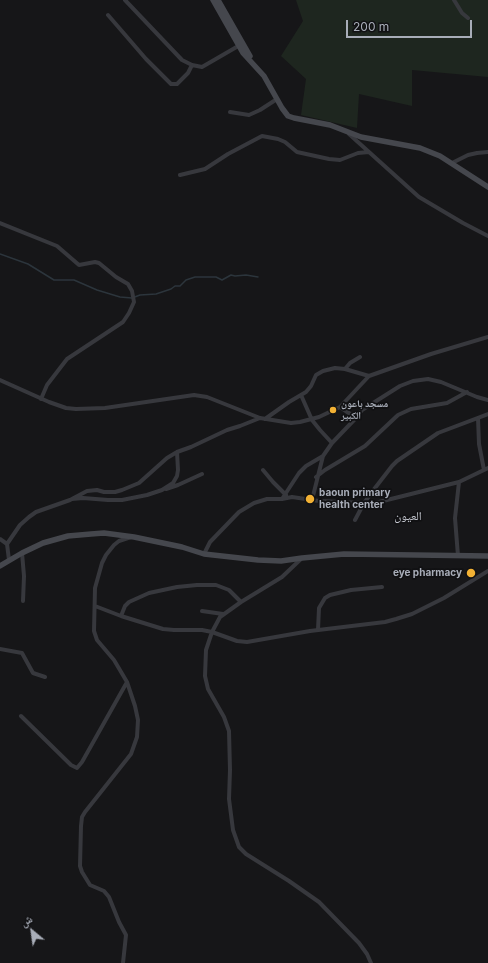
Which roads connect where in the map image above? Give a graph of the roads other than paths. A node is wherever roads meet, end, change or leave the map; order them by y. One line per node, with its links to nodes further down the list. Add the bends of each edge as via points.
1 (125, 0): 8 (street, via 182,60)
2 (213, 0): 7 (street)
3 (218, 0): 7 (street)
4 (454, 0): 6 (street)
5 (108, 15): 8 (street, via 171,84 177,84)
6 (468, 18)
7 (241, 45): 8 (street, via 202,67); 9 (street)
8 (192, 65)
9 (277, 99): 10 (street, via 249,115); 11 (street, via 288,116 330,125)
10 (230, 112)
11 (349, 134): 12 (street); 14 (street, via 420,148)
12 (370, 152): 15 (street, via 358,153 340,160 329,159 297,152 285,142 262,136 205,169); 18 (street, via 419,197)
13 (488, 152): 14 (street, via 473,154)
14 (452, 163): 16 (street)
15 (180, 174)
16 (488, 188)
17 (0, 223): 26 (street, via 58,246 78,265 98,263 128,284 132,291 134,302 122,322 67,359 47,384)
18 (488, 236)
19 (488, 337): 22 (street)
20 (360, 357): 21 (street)
21 (345, 369): 22 (street); 25 (street, via 330,369 318,374 310,389)
22 (369, 376): 28 (street)
23 (0, 380): 26 (street)
24 (467, 392): 27 (street); 31 (street, via 434,380 418,380 400,386 383,396 362,410); 40 (street, via 447,403 410,409 398,415 365,446)
25 (301, 395): 30 (street); 33 (street)
26 (41, 399): 30 (street, via 76,409 106,408 194,395 208,397)
27 (488, 400)
28 (340, 407): 31 (street); 33 (street)
29 (488, 414): 32 (street)
30 (262, 418): 33 (street, via 291,422); 35 (street)
31 (356, 418): 34 (street)
32 (478, 418): 37 (street, via 478,444); 47 (street, via 438,433 404,457 392,466)
33 (312, 420): 34 (street)
34 (332, 443): 36 (street)
35 (177, 452): 42 (street, via 177,476 173,483); 45 (street, via 166,458 139,483 115,492 87,491)
36 (322, 456): 40 (street); 43 (street, via 299,473)
37 (486, 469): 41 (street)
38 (263, 470): 43 (street)
39 (202, 474): 42 (street, via 178,486)
40 (316, 477): 46 (street)
41 (459, 482): 47 (street); 54 (street, via 455,518)
42 (162, 490): 45 (street, via 122,500)
43 (286, 495): 44 (street)
44 (282, 499): 46 (street, via 292,497); 53 (street, via 267,499 239,512 210,542)
45 (70, 500): 51 (street, via 36,512 20,525)
46 (312, 500): 47 (street)
47 (364, 503): 48 (street)
48 (355, 520)
49 (134, 537): 52 (street, via 104,533 74,535 55,539); 53 (street); 63 (street, via 119,541 106,555 96,585)
50 (0, 539): 51 (street)
51 (7, 544): 57 (street)
52 (22, 553): 57 (street); 61 (street)
53 (204, 554): 56 (street, via 281,561)
54 (458, 556): 55 (street); 56 (street, via 344,554)
55 (488, 556)
56 (302, 558): 62 (street, via 282,576)
57 (9, 560): 58 (street)
58 (0, 566)
59 (488, 571): 67 (street, via 412,614 369,625)
60 (382, 587): 67 (street, via 351,590 325,598 319,608)
61 (23, 601)
62 (241, 602): 65 (street); 66 (street, via 229,590 216,585 177,587 149,593 129,602)
63 (95, 606): 66 (street); 71 (street, via 95,636)
64 (202, 611): 65 (street)
65 (222, 614): 68 (street)
66 (121, 616): 68 (street, via 163,629)
67 (318, 630): 68 (street, via 246,642)
68 (212, 632): 74 (street, via 206,650 205,676 207,686 229,732 230,809 239,847 319,902 359,943)
69 (0, 649): 70 (street, via 22,653 33,673)
70 (46, 677)
71 (127, 682): 72 (street, via 77,768); 73 (street, via 138,720 137,737 124,764 82,817 80,866 90,885 104,891 109,897 126,935)
72 (21, 716)
73 (123, 963)
74 (371, 963)

